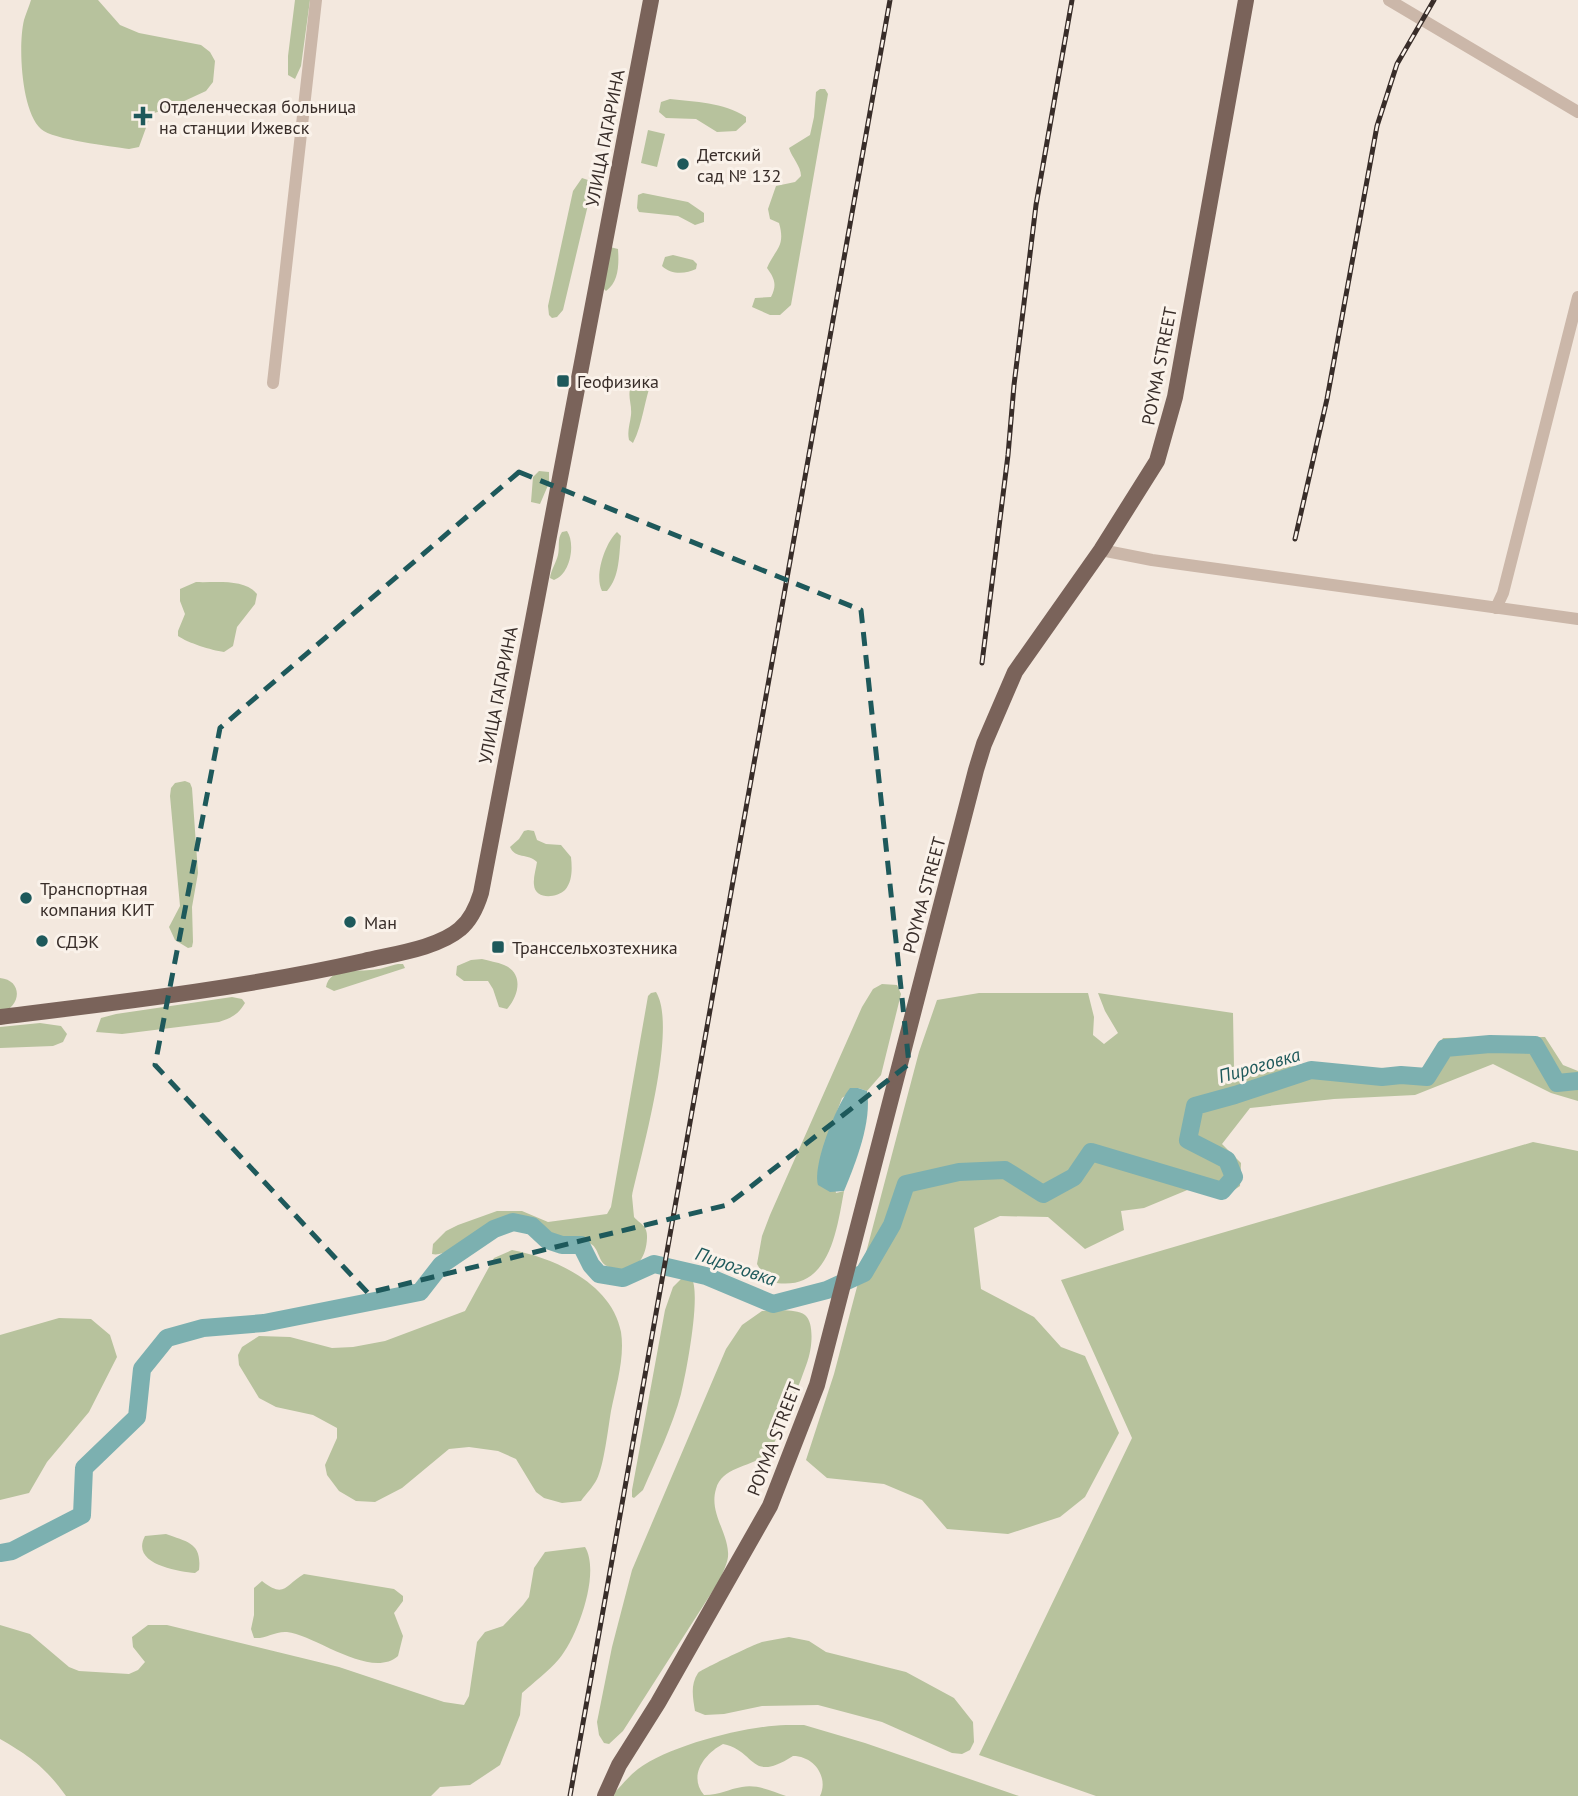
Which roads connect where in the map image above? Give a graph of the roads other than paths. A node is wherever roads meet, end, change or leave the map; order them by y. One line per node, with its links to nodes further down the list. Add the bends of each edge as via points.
1 (316, 0): 7 (street)
2 (651, 0): 11 (main road, УЛИЦА ГАГАРИНА, via 481,892 470,918 439,942 319,971 212,990)
3 (1246, 0): 8 (main road, POYMA STREET, via 1166,433 1157,461)
4 (1389, 0): 5 (street)
5 (1578, 112)
6 (1578, 297): 9 (street, via 1534,478)
7 (273, 383)
8 (1101, 550): 9 (street); 12 (main road, POYMA STREET, via 1014,672 984,744 817,1385 769,1506)
9 (1496, 608): 10 (street)
10 (1578, 619)
11 (0, 1017)
12 (605, 1796)

